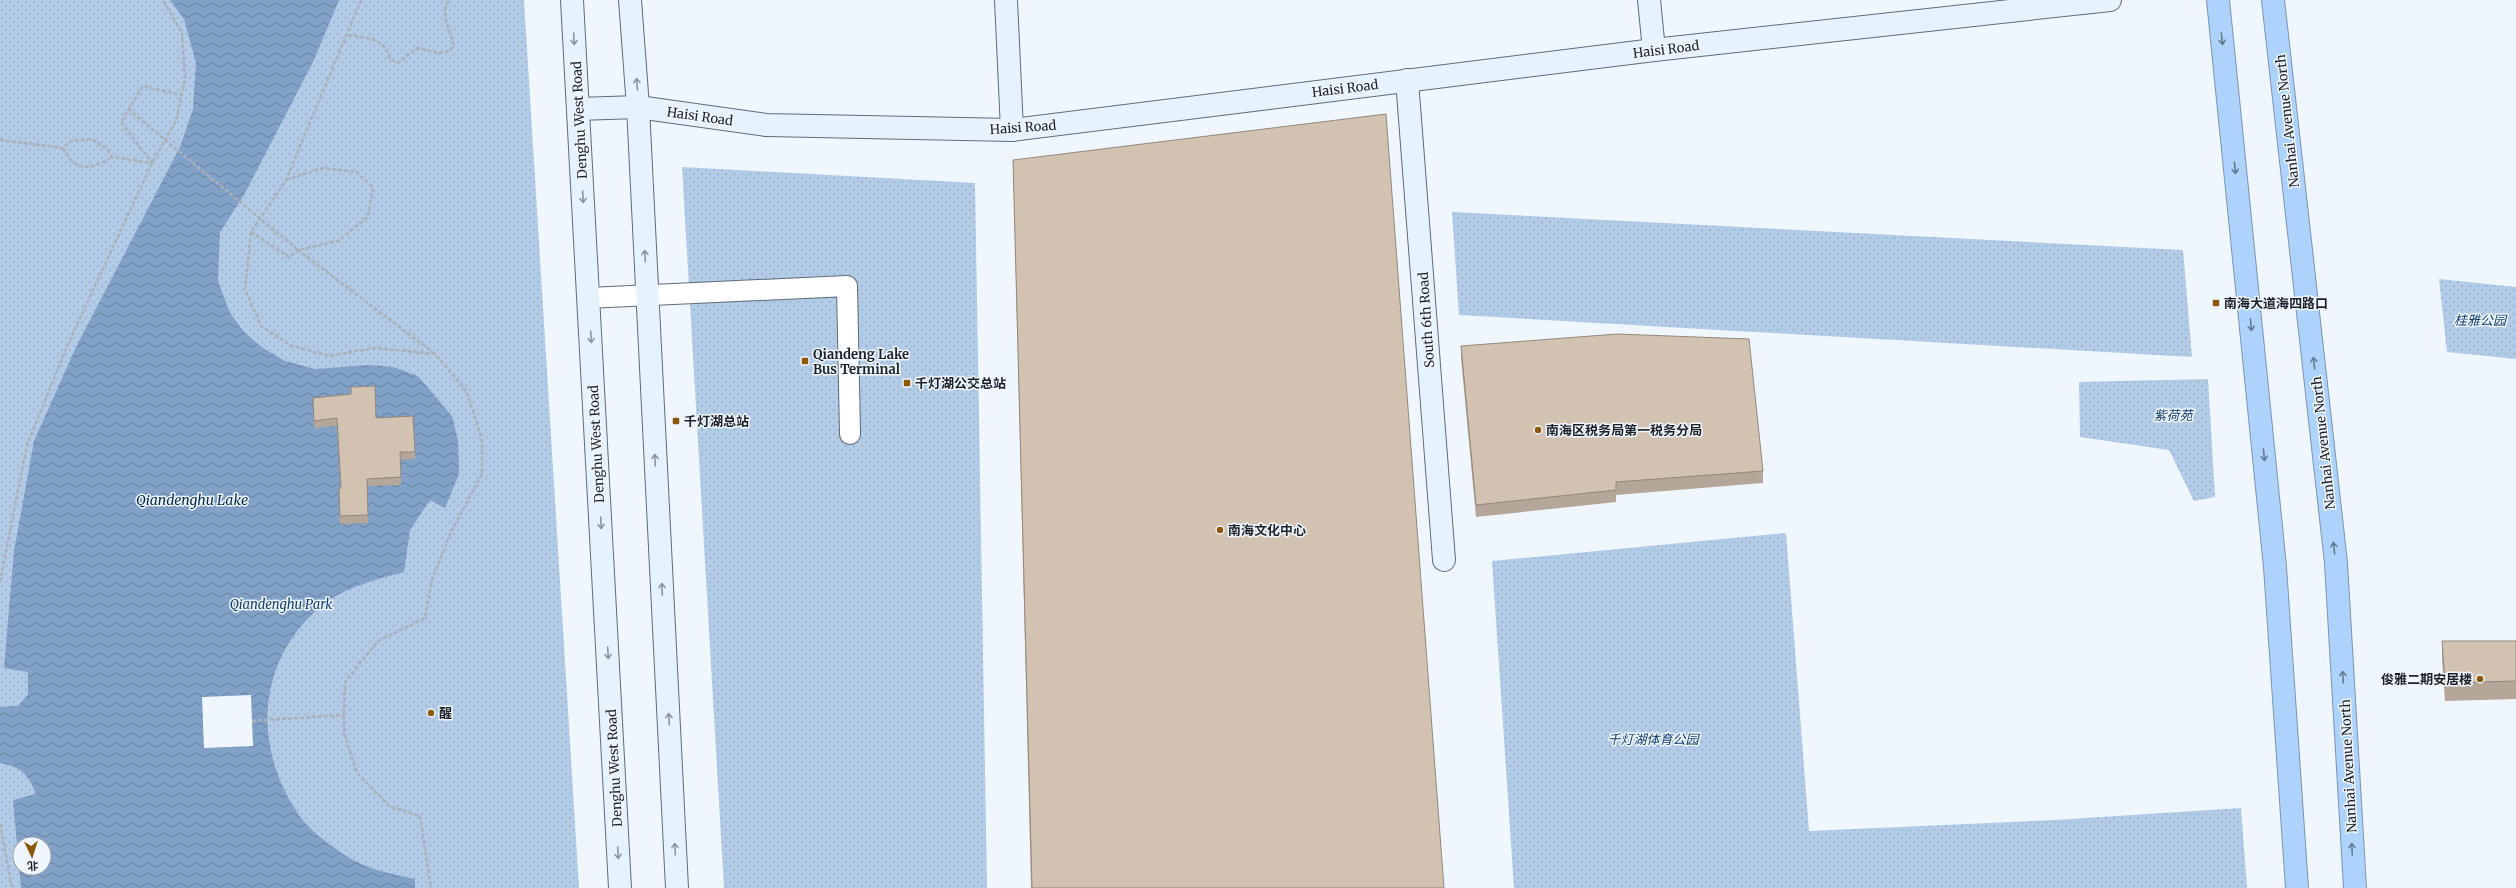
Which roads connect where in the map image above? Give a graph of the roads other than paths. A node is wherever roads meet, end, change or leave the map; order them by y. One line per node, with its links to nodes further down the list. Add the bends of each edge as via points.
1 (572, 0): 11 (main road, Denghu West Road, one-way to 11)
2 (630, 0): 10 (main road, one-way to 2)
3 (1006, 0): 12 (main road)
4 (1649, 0): 8 (main road)
5 (2110, 0): 8 (main road, Haisi Road)
6 (2218, 0): 19 (highway, one-way to 19, via 2275,566)
7 (2274, 0): 20 (highway, Nanhai Avenue North, one-way to 7, via 2336,563)
8 (1654, 50): 9 (main road, Haisi Road)
9 (1407, 80): 12 (main road, Haisi Road); 16 (main road, South 6th Road)
10 (638, 107): 11 (main road, Haisi Road); 12 (main road, Haisi Road, via 766,125); 13 (main road, one-way to 10)
11 (578, 109): 14 (main road, Denghu West Road, one-way to 14)
12 (1012, 130)
13 (647, 295): 14 (street); 15 (street, via 847,286); 18 (main road, one-way to 13)
14 (588, 298): 17 (main road, Denghu West Road, one-way to 17)
15 (850, 434)
16 (1444, 560)
17 (620, 888)
18 (677, 888)
19 (2297, 888)
20 (2354, 888)

